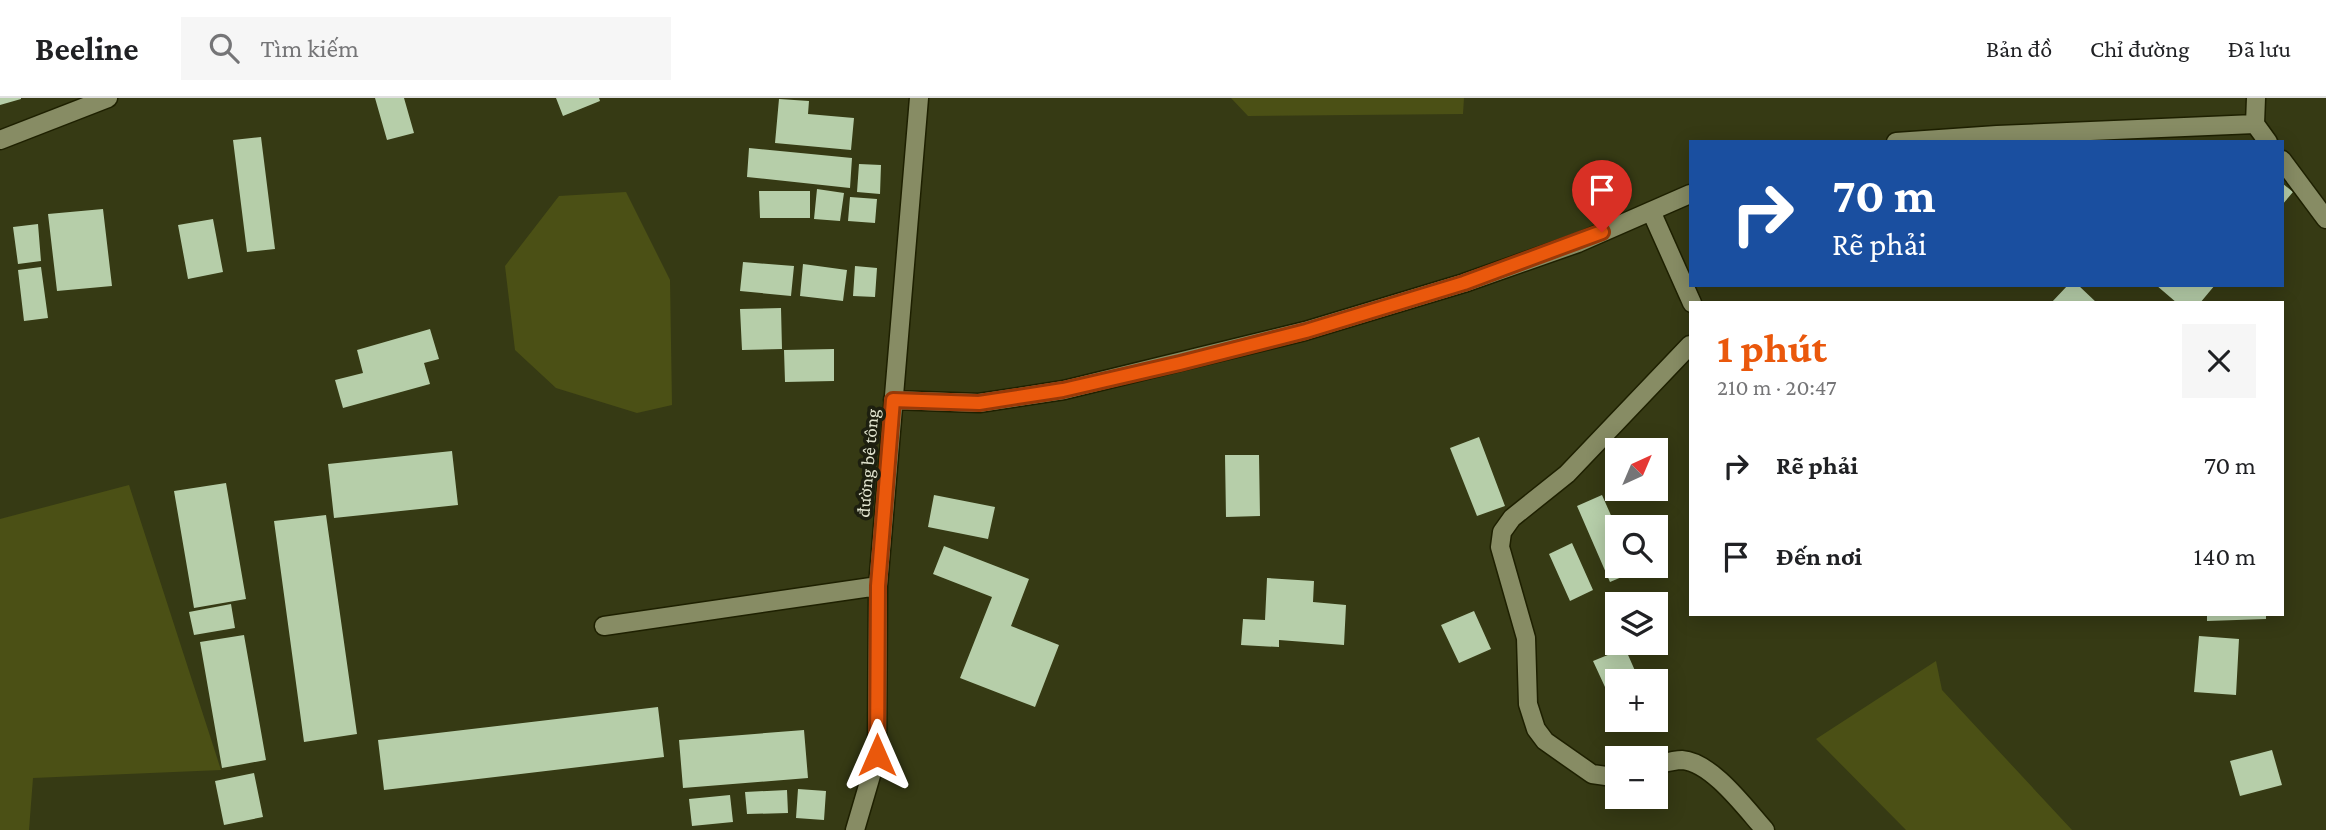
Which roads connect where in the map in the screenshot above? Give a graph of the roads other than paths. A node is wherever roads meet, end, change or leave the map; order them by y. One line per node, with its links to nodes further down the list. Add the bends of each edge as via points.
1 (108, 98): 5 (street)
2 (919, 98): 14 (street, đường bê tông)
3 (2256, 98): 4 (street)
4 (2255, 124): 6 (street); 7 (street)
5 (0, 140)
6 (1925, 140)
7 (2267, 140)
8 (2284, 163): 11 (street)
9 (1689, 194): 10 (street)
10 (1651, 211): 12 (street); 14 (street, via 1578,243 1464,283 1180,363 1063,390 979,403)
11 (2326, 219)
12 (1691, 301)
13 (1689, 346): 18 (street, via 1567,474 1512,518 1502,532 1500,547 1526,638 1528,704 1536,729 1545,741 1592,774)
14 (893, 400): 15 (street, đường bê tông)
15 (878, 586): 16 (street); 19 (street, đường bê tông, via 877,755)
16 (604, 626)
17 (1668, 763): 20 (street, via 1696,763)
18 (1605, 776)
19 (855, 830)
20 (1765, 830)

